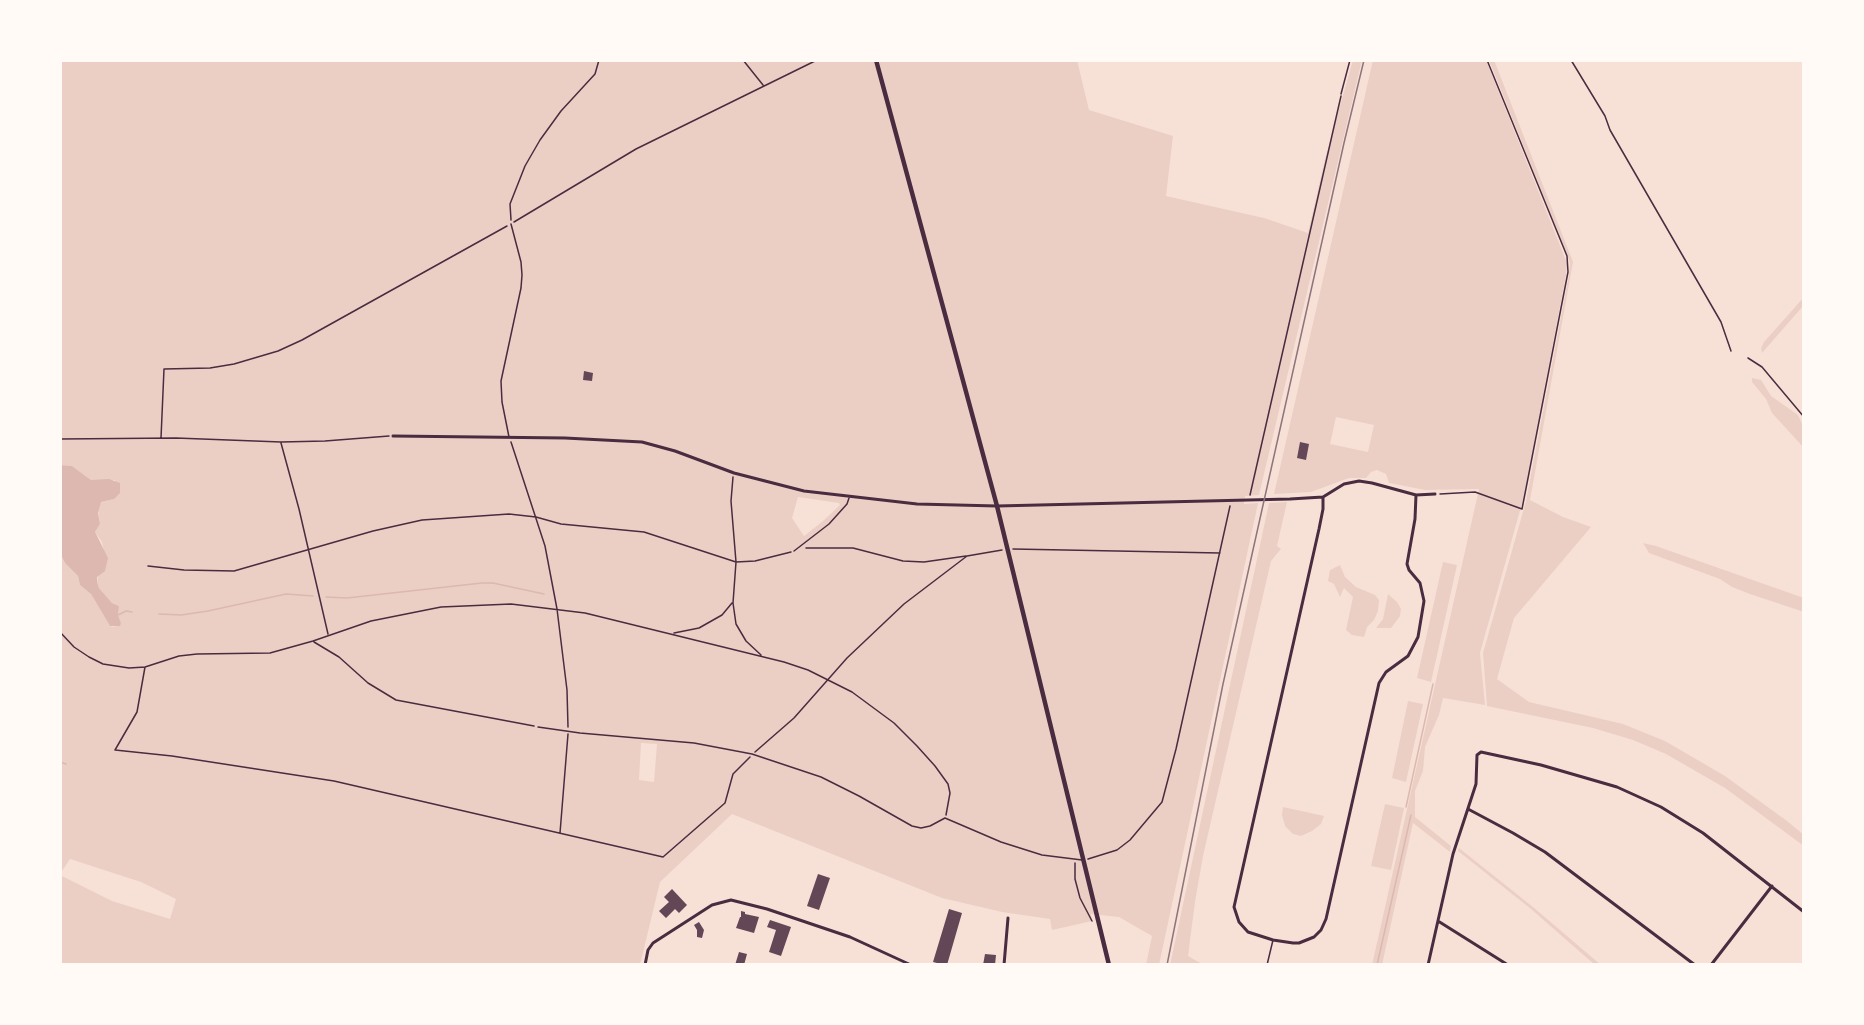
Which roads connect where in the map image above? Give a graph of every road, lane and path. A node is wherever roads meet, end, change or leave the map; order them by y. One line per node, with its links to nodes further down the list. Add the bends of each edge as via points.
1 (599, 60): 10 (path, via 595,74 561,111 525,166 510,204)
2 (743, 60): 8 (path)
3 (818, 60): 8 (path)
4 (876, 60): 26 (main road)
5 (1350, 60): 9 (lane)
6 (1487, 60): 20 (path, via 1569,266 1522,509 1475,492)
7 (1571, 60): 11 (path, via 1721,322)
8 (763, 85): 10 (path, via 636,149)
9 (1341, 94): 24 (path)
10 (511, 224): 15 (path, via 278,351 210,368 164,369); 16 (lane, via 522,275 501,381)
11 (1731, 351)
12 (1748, 358): 13 (path, via 1762,367)
13 (1804, 417)
14 (393, 436): 16 (street); 18 (path)
15 (161, 438): 17 (path); 18 (path)
16 (510, 438): 19 (street, via 642,442); 27 (path)
17 (60, 439)
18 (281, 442): 30 (path)
19 (734, 473): 23 (street, via 804,491); 34 (path, via 731,501)
20 (1436, 494): 21 (street)
21 (1416, 495): 22 (street, via 1359,481); 58 (street, via 1407,564 1420,583 1424,601 1418,637 1412,651 1386,672 1379,683 1323,925 1314,937 1299,943)
22 (1323, 496): 24 (street); 58 (street, via 1316,547 1234,907 1248,932)
23 (849, 497): 26 (street); 28 (lane, via 829,524)
24 (1249, 499): 25 (street)
25 (1232, 500): 26 (street); 32 (path)
26 (997, 506): 29 (main road)
27 (536, 517): 30 (path, via 508,514 422,520); 34 (path, via 561,524 644,532); 37 (path)
28 (800, 548): 31 (lane); 33 (path, via 841,546 903,561)
29 (1008, 549): 32 (path); 33 (path); 52 (main road)
30 (309, 551): 35 (path, via 234,571); 39 (path)
31 (794, 551): 34 (path)
32 (1220, 553): 52 (path, via 1162,802 1117,850)
33 (967, 556): 44 (path, via 892,614)
34 (736, 562): 36 (path)
35 (148, 566)
36 (733, 603): 40 (path, via 722,615 699,628); 42 (path, via 736,624)
37 (557, 609): 39 (path, via 511,604 441,606); 40 (path); 46 (path)
38 (60, 632): 43 (path, via 74,647 103,664)
39 (328, 634): 41 (path)
40 (672, 634): 42 (path)
41 (313, 641): 43 (path, via 270,652 179,656); 45 (path, via 396,700)
42 (761, 656): 44 (path)
43 (146, 667): 50 (path, via 137,712 115,750 334,781)
44 (828, 679): 47 (path, via 794,718); 49 (path, via 874,707 924,753 951,793)
45 (538, 727): 46 (lane)
46 (568, 732): 47 (lane, via 694,742); 50 (path)
47 (752, 754): 49 (lane, via 821,777 912,826 921,828); 50 (path, via 733,774 727,800 663,857)
48 (1468, 809): 53 (street, via 1476,784 1477,755 1490,753 1617,787 1653,803 1695,828); 56 (street); 66 (street, via 1545,852)
49 (945, 818): 51 (lane, via 1001,842)
50 (560, 833)
51 (1075, 860): 52 (lane); 57 (path, via 1080,898)
52 (1084, 860): 62 (main road)
53 (1772, 886): 54 (street); 67 (street)
54 (1804, 912)
55 (1008, 918): 61 (street)
56 (1438, 921): 64 (street); 65 (street)
57 (1094, 924)
58 (1273, 940): 63 (lane)
59 (645, 965): 60 (street, via 652,944 714,904 730,900 853,938)
60 (912, 965)
61 (1004, 965)
62 (1109, 965)
63 (1267, 965)
64 (1428, 965)
65 (1508, 965)
66 (1695, 965)
67 (1711, 965)

